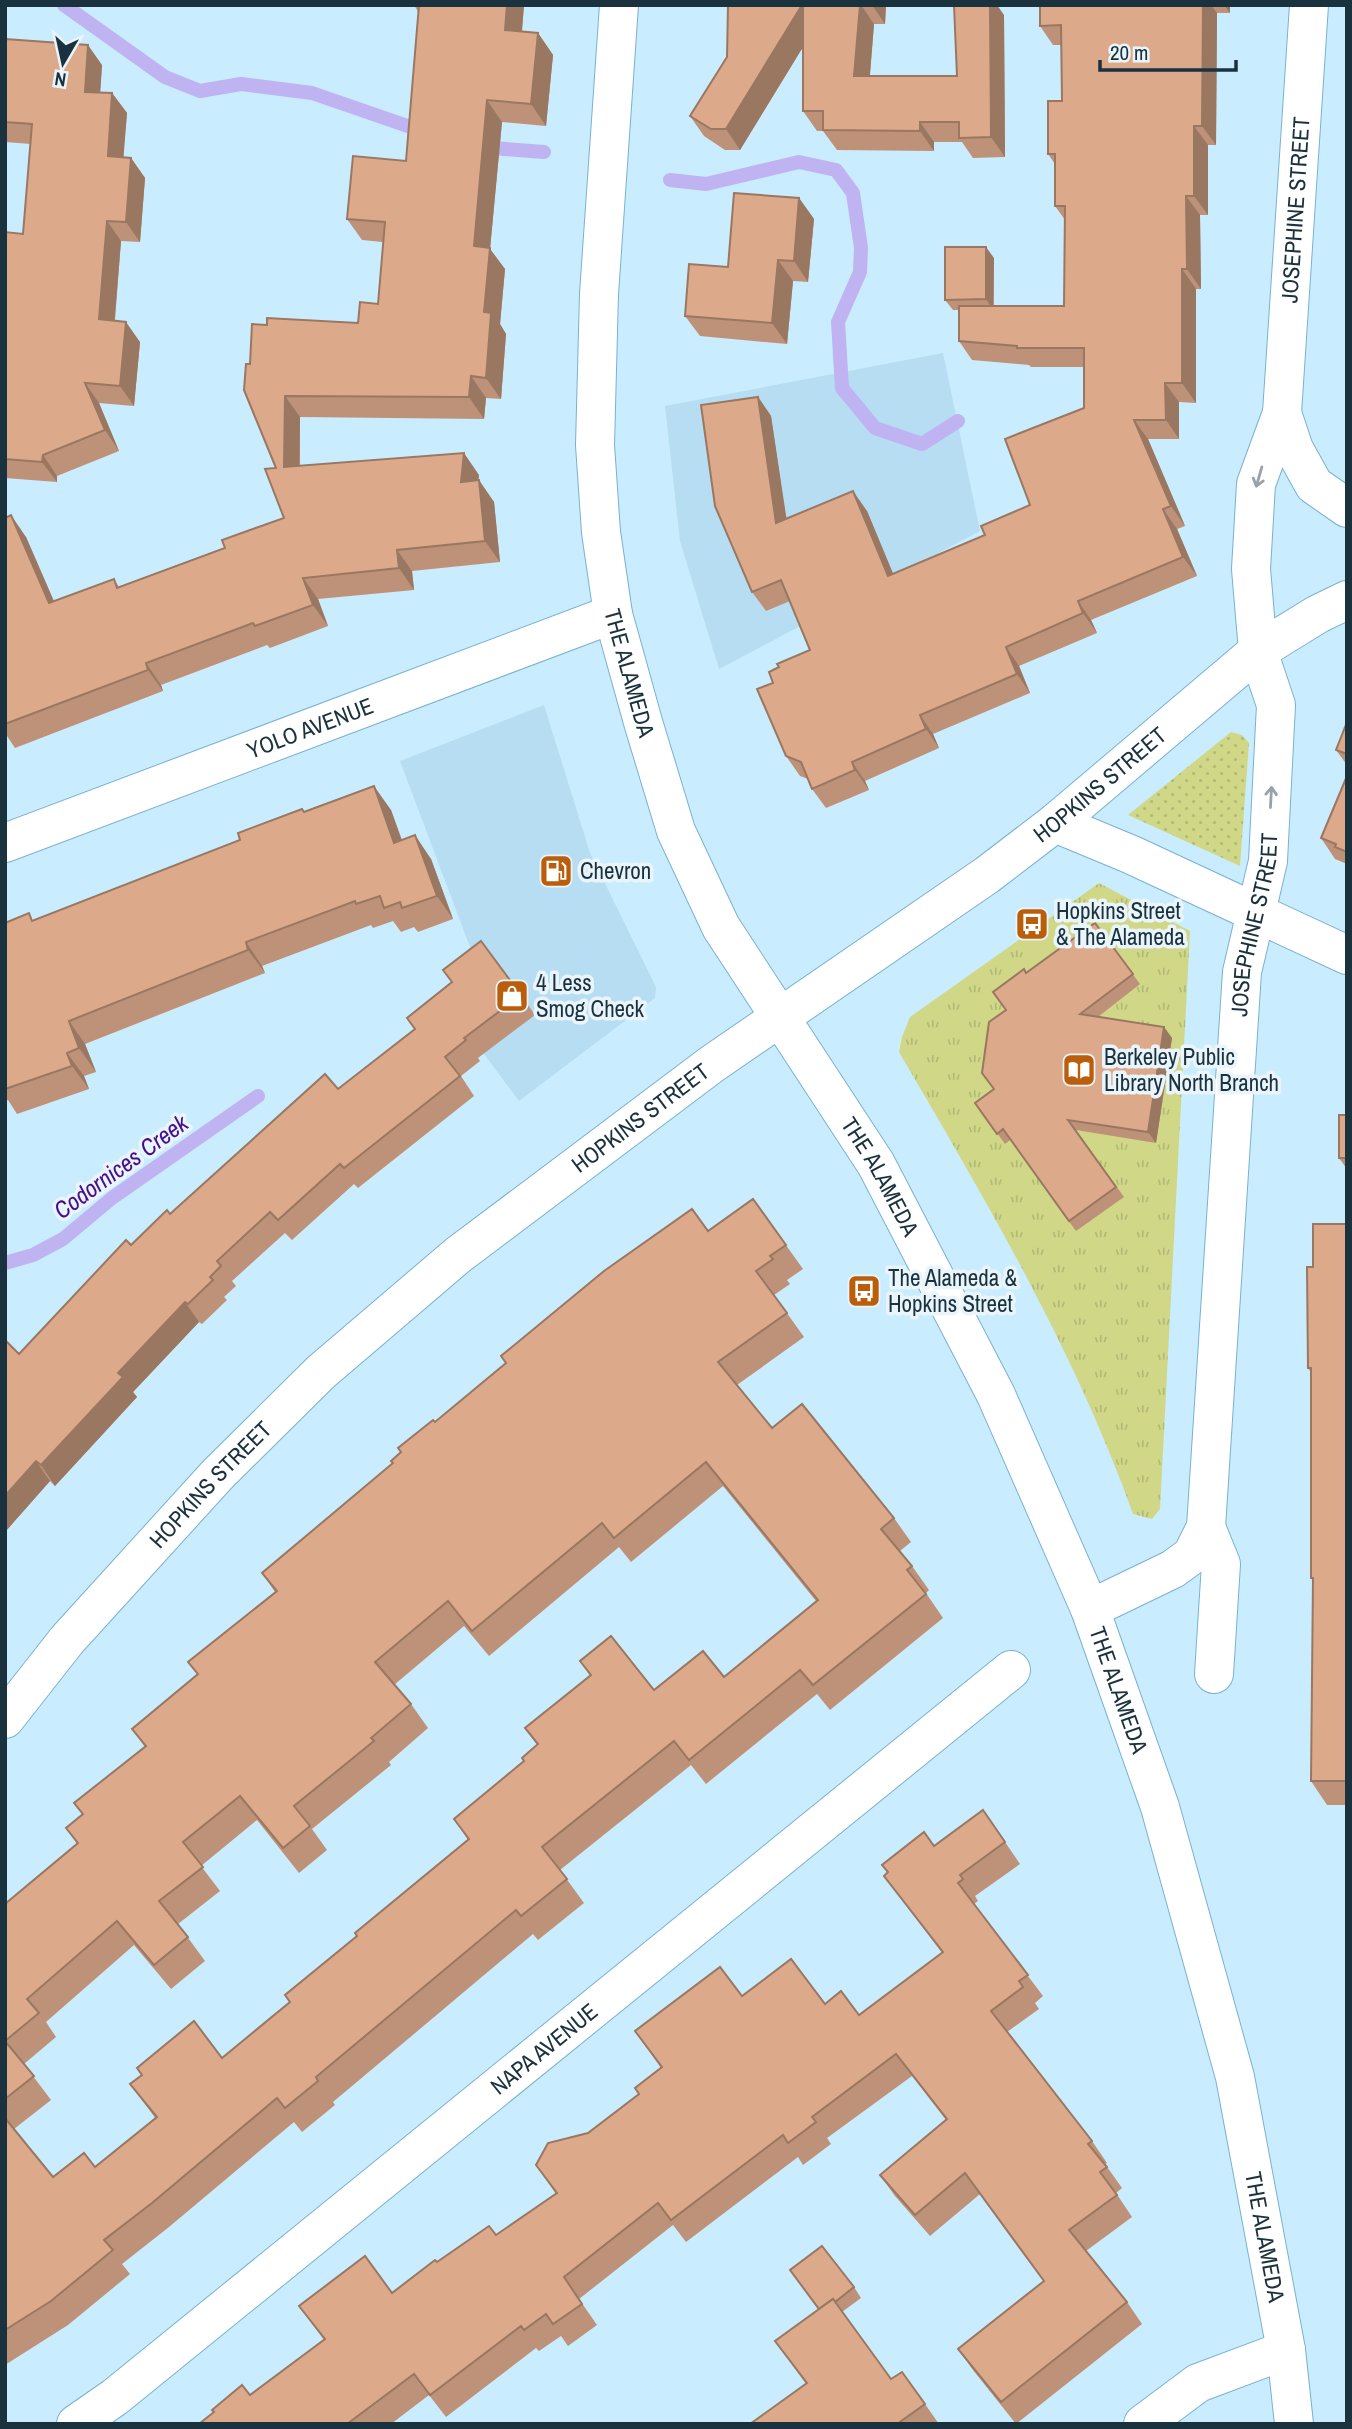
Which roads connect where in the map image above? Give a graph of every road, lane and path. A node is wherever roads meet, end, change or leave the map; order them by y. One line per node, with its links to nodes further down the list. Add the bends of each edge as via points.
1 (619, 5): 6 (street, THE ALAMEDA, via 599,294 595,445 601,533)
2 (1309, 5): 3 (street, JOSEPHINE STREET)
3 (1282, 413): 4 (street, JOSEPHINE STREET, via 1294,449 1314,485); 7 (street, JOSEPHINE STREET, one-way to 7, via 1256,484 1251,569)
4 (1347, 508)
5 (1347, 600): 7 (street, HOPKINS STREET)
6 (614, 614): 9 (street, YOLO AVENUE); 12 (street, THE ALAMEDA, via 676,831 721,927)
7 (1258, 651): 8 (street, HOPKINS STREET); 10 (street, JOSEPHINE STREET, one-way to 7, via 1268,861 1276,705)
8 (1055, 823): 10 (street); 12 (street, HOPKINS STREET, via 988,875)
9 (5, 842)
10 (1256, 913): 11 (street); 13 (street, JOSEPHINE STREET, via 1242,972)
11 (1347, 956)
12 (781, 1017): 14 (street, THE ALAMEDA, via 871,1156 910,1227 996,1395); 17 (street, HOPKINS STREET, via 712,1063 458,1255 321,1373 217,1475 67,1640)
13 (1206, 1527): 14 (street, JOSEPHINE STREET, via 1192,1555 1173,1569); 16 (street, JOSEPHINE STREET, via 1221,1564)
14 (1090, 1609): 18 (street, THE ALAMEDA, via 1160,1807 1235,2077)
15 (1011, 1670): 19 (street, NAPA AVENUE, via 137,2380)
16 (1214, 1674)
17 (5, 1718)
18 (1286, 2350): 20 (street, via 1198,2383); 21 (street, THE ALAMEDA)
19 (76, 2424)
20 (1143, 2424)
21 (1294, 2424)

